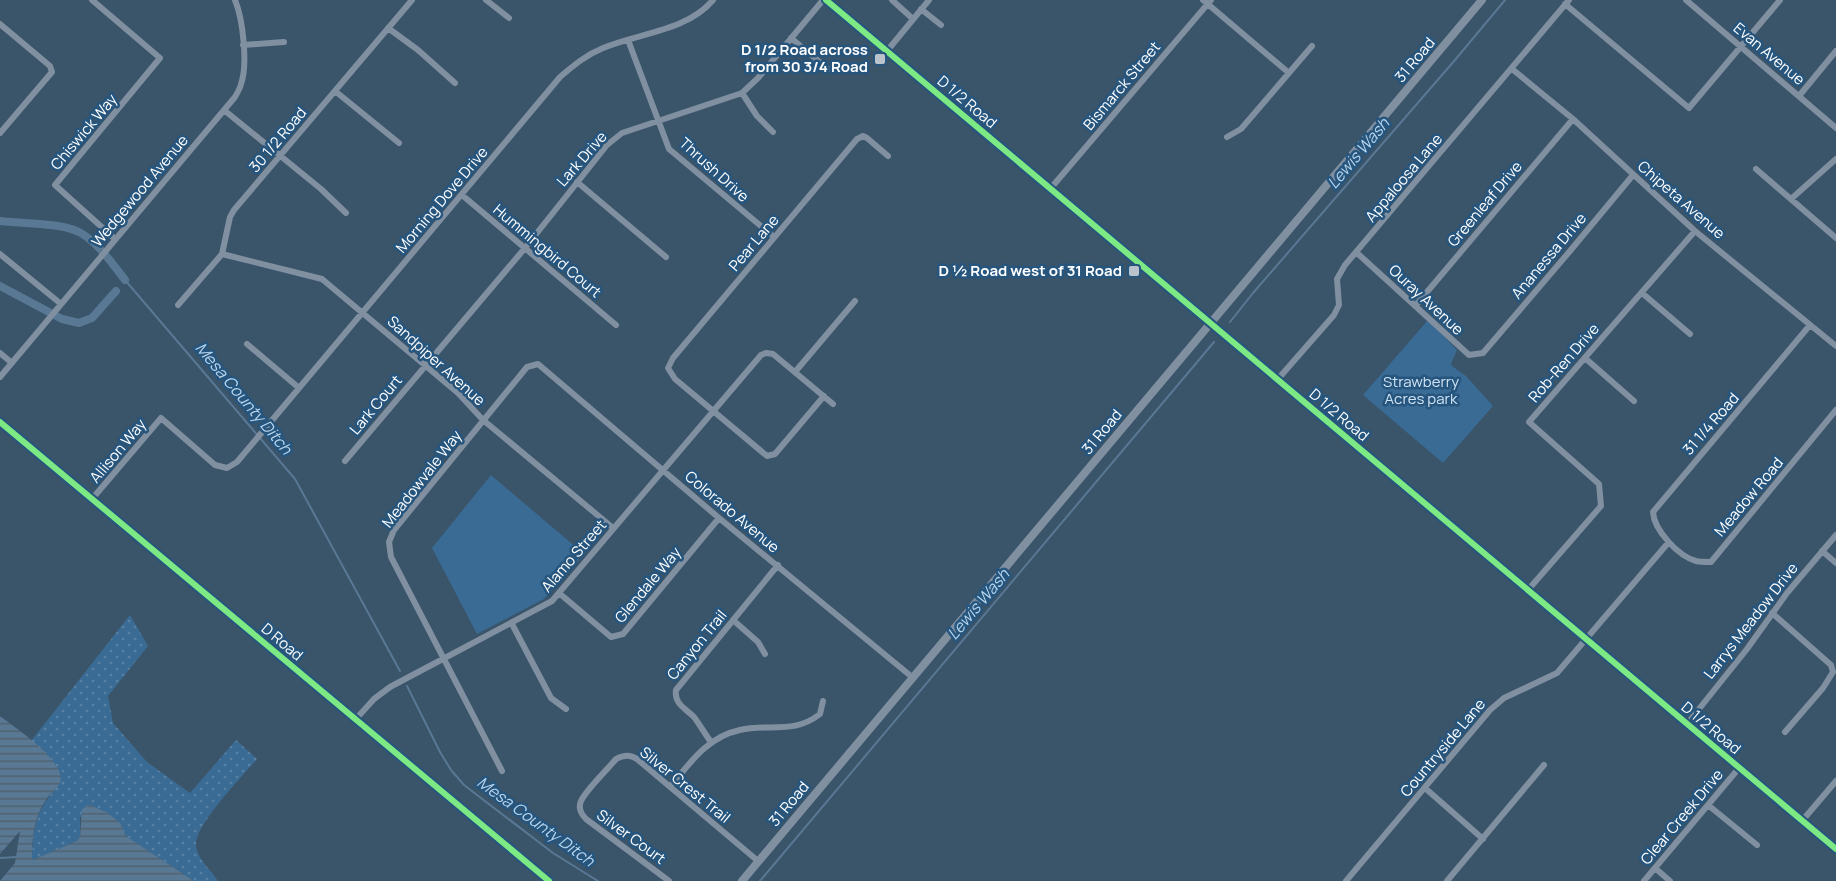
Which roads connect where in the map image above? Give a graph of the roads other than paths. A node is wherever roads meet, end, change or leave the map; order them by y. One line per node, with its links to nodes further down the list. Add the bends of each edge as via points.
1 (235, 0): 23 (street, Wedgewood Avenue)
2 (412, 0): 19 (street, 30 1/2 Road)
3 (486, 0): 15 (street)
4 (713, 0): 21 (street, Morning Dove Drive, via 688,20)
5 (825, 0): 20 (street, Lark Drive); 26 (main road, D 1/2 Road)
6 (892, 0): 16 (street)
7 (929, 0): 14 (street)
8 (1482, 0): 68 (street, 31 Road)
9 (1686, 0): 25 (street, Evan Avenue)
10 (1780, 0): 25 (street)
11 (95, 1): 56 (street, Chiswick Way, via 160,58 55,186)
12 (1208, 1): 30 (street); 49 (street, Bismarck Street)
13 (1567, 2): 25 (street, via 1689,108); 29 (street, Appaloosa Lane)
14 (921, 9): 16 (street); 18 (street)
15 (509, 18)
16 (913, 19): 26 (street)
17 (0, 24): 40 (street, via 50,66 52,72)
18 (941, 26)
19 (388, 28): 31 (street); 32 (street, 30 1/2 Road)
20 (791, 38): 28 (street); 33 (street, Lark Drive)
21 (628, 40): 37 (street, Thrush Drive); 50 (street, Morning Dove Drive, via 580,59 560,76)
22 (284, 42): 23 (street)
23 (243, 45): 35 (street, Wedgewood Avenue, via 242,83)
24 (1312, 46): 30 (street)
25 (1741, 47): 34 (street, Evan Avenue)
26 (887, 51): 49 (main road, D 1/2 Road)
27 (1836, 51): 34 (street)
28 (828, 69)
29 (1512, 69): 36 (street, Chipeta Avenue); 58 (street, Appaloosa Lane)
30 (1289, 73): 41 (street, via 1241,129)
31 (455, 83)
32 (335, 91): 42 (street); 43 (street, 30 1/2 Road)
33 (742, 93): 37 (street, Lark Drive); 39 (street)
34 (1799, 96): 38 (street, Evan Avenue)
35 (224, 110): 43 (street); 56 (street, Wedgewood Avenue)
36 (1573, 119): 47 (street, Chipeta Avenue); 66 (street, Greenleaf Drive)
37 (657, 120): 48 (street, Lark Drive, via 621,133); 54 (street, Thrush Drive, via 669,149)
38 (1836, 128)
39 (773, 132)
40 (0, 133)
41 (1227, 137)
42 (399, 144)
43 (281, 155): 52 (street); 60 (street, 30 1/2 Road, via 230,217)
44 (888, 156): 54 (street, Pear Lane, via 863,136 857,139)
45 (1836, 159): 51 (street)
46 (1756, 169): 51 (street)
47 (1633, 175): 53 (street, Chipeta Avenue); 75 (street, Ananessa Drive)
48 (577, 182): 57 (street, Lark Drive); 61 (street)
49 (1051, 188): 68 (main road, D 1/2 Road)
50 (462, 195): 57 (street, Hummingbird Court); 67 (street, Morning Dove Drive)
51 (1791, 199): 55 (street)
52 (346, 213)
53 (1695, 231): 62 (street, Rob-Ren Drive); 70 (street, Chipeta Avenue)
54 (774, 237): 88 (street, Pear Lane, via 668,368)
55 (1836, 238)
56 (116, 239): 64 (street, Wedgewood Avenue)
57 (525, 248): 69 (street, Hummingbird Court); 79 (street, Lark Drive)
58 (1356, 252): 66 (street, Ouray Avenue); 82 (street, Appaloosa Lane, via 1337,279 1339,304 1334,315)
59 (0, 254): 64 (street)
60 (222, 254): 65 (street, 30 1/2 Road); 67 (street, Sandpiper Avenue, via 322,279)
61 (666, 257)
62 (1642, 293): 71 (street); 76 (street, Rob-Ren Drive)
63 (855, 301): 80 (street)
64 (61, 304): 77 (street, Wedgewood Avenue)
65 (178, 305)
66 (1416, 305): 75 (street, Ouray Avenue, via 1469,355)
67 (362, 312): 79 (street, Sandpiper Avenue); 83 (street, Morning Dove Drive)
68 (1211, 323): 82 (main road, D 1/2 Road); 110 (street, 31 Road)
69 (616, 325)
70 (1810, 325): 73 (street, Chipeta Avenue); 98 (street, 31 1/4 Road, via 1653,512 1654,521)
71 (1690, 334)
72 (247, 344): 83 (street)
73 (1836, 346)
74 (0, 353): 77 (street)
75 (1483, 353)
76 (1585, 358): 85 (street); 102 (street, Rob-Ren Drive, via 1529,422 1599,484 1600,506)
77 (12, 363): 81 (street, Wedgewood Avenue)
78 (538, 364): 89 (street, Meadowvale Way, via 527,368); 93 (street, Colorado Avenue)
79 (425, 366): 89 (street, Sandpiper Avenue); 91 (street, Lark Court)
80 (795, 372): 84 (street); 88 (street, Alamo Street, via 766,352)
81 (0, 377)
82 (1278, 379): 102 (main road, D 1/2 Road)
83 (299, 388): 92 (street, Morning Dove Drive, via 237,462)
84 (824, 396): 86 (street); 88 (street, via 770,456)
85 (1634, 400)
86 (833, 404)
87 (1836, 410): 98 (street, Meadow Road, via 1711,562 1695,561)
88 (712, 411): 93 (street, Alamo Street)
89 (483, 420): 96 (street, Sandpiper Avenue); 109 (street, Meadowvale Way, via 394,530 389,542 392,557)
90 (0, 422): 94 (street, D Road)
91 (345, 461)
92 (227, 468): 94 (street, Allison Way, via 215,465 161,418)
93 (662, 470): 95 (street, Colorado Avenue); 96 (street, Alamo Street)
94 (92, 499): 113 (street, D Road)
95 (720, 518): 101 (street, Colorado Avenue); 103 (street, Glendale Way, via 623,634 611,637)
96 (614, 528): 103 (street, Alamo Street)
97 (1836, 535): 99 (street, Larrys Meadow Drive)
98 (1668, 543): 107 (street, Countryside Lane)
99 (1822, 551): 100 (street); 104 (street, Larrys Meadow Drive)
100 (1836, 563)
101 (778, 565): 105 (street, Canyon Trail); 110 (street, Colorado Avenue)
102 (1528, 590): 107 (main road, D 1/2 Road)
103 (559, 593): 106 (street, Alamo Street, via 548,604)
104 (1772, 614): 114 (street, Larrys Meadow Drive); 115 (street, via 1831,665 1833,672)
105 (733, 620): 108 (street, via 758,642); 116 (street, Canyon Trail, via 676,690 678,703)
106 (512, 624): 109 (street, Alamo Street); 112 (street, via 551,698)
107 (1587, 639): 114 (main road, D 1/2 Road); 122 (street, Countryside Lane, via 1557,673 1497,703)
108 (765, 654)
109 (444, 658): 113 (street, Alamo Street, via 381,693); 119 (street)
110 (912, 677): 129 (street, 31 Road)
111 (824, 701): 116 (street, via 820,714 799,725 742,729)
112 (566, 709)
113 (356, 720): 131 (street, D Road)
114 (1687, 724): 118 (main road, D 1/2 Road)
115 (1785, 732)
116 (711, 742): 121 (street)
117 (1544, 765): 126 (street)
118 (1739, 768): 123 (street, Clear Creek Drive); 125 (main road, D 1/2 Road)
119 (502, 771)
120 (1836, 781): 125 (street)
121 (670, 787): 124 (street, Silver Crest Trail, via 634,757 622,756 583,798); 129 (street, Silver Crest Trail)
122 (1425, 788): 126 (street); 134 (street, Countryside Lane)
123 (1708, 805): 127 (street); 130 (street, Clear Creek Drive)
124 (580, 811): 132 (street, Silver Court)
125 (1802, 821): 128 (main road, D 1/2 Road)
126 (1483, 839): 135 (street)
127 (1757, 845)
128 (1836, 849)
129 (758, 861): 133 (street, 31 Road)
130 (1655, 868): 136 (street, Clear Creek Drive); 137 (street)
131 (549, 881)
132 (669, 881)
133 (742, 881)
134 (1347, 881)
135 (1447, 881)
136 (1644, 881)
137 (1670, 881)

